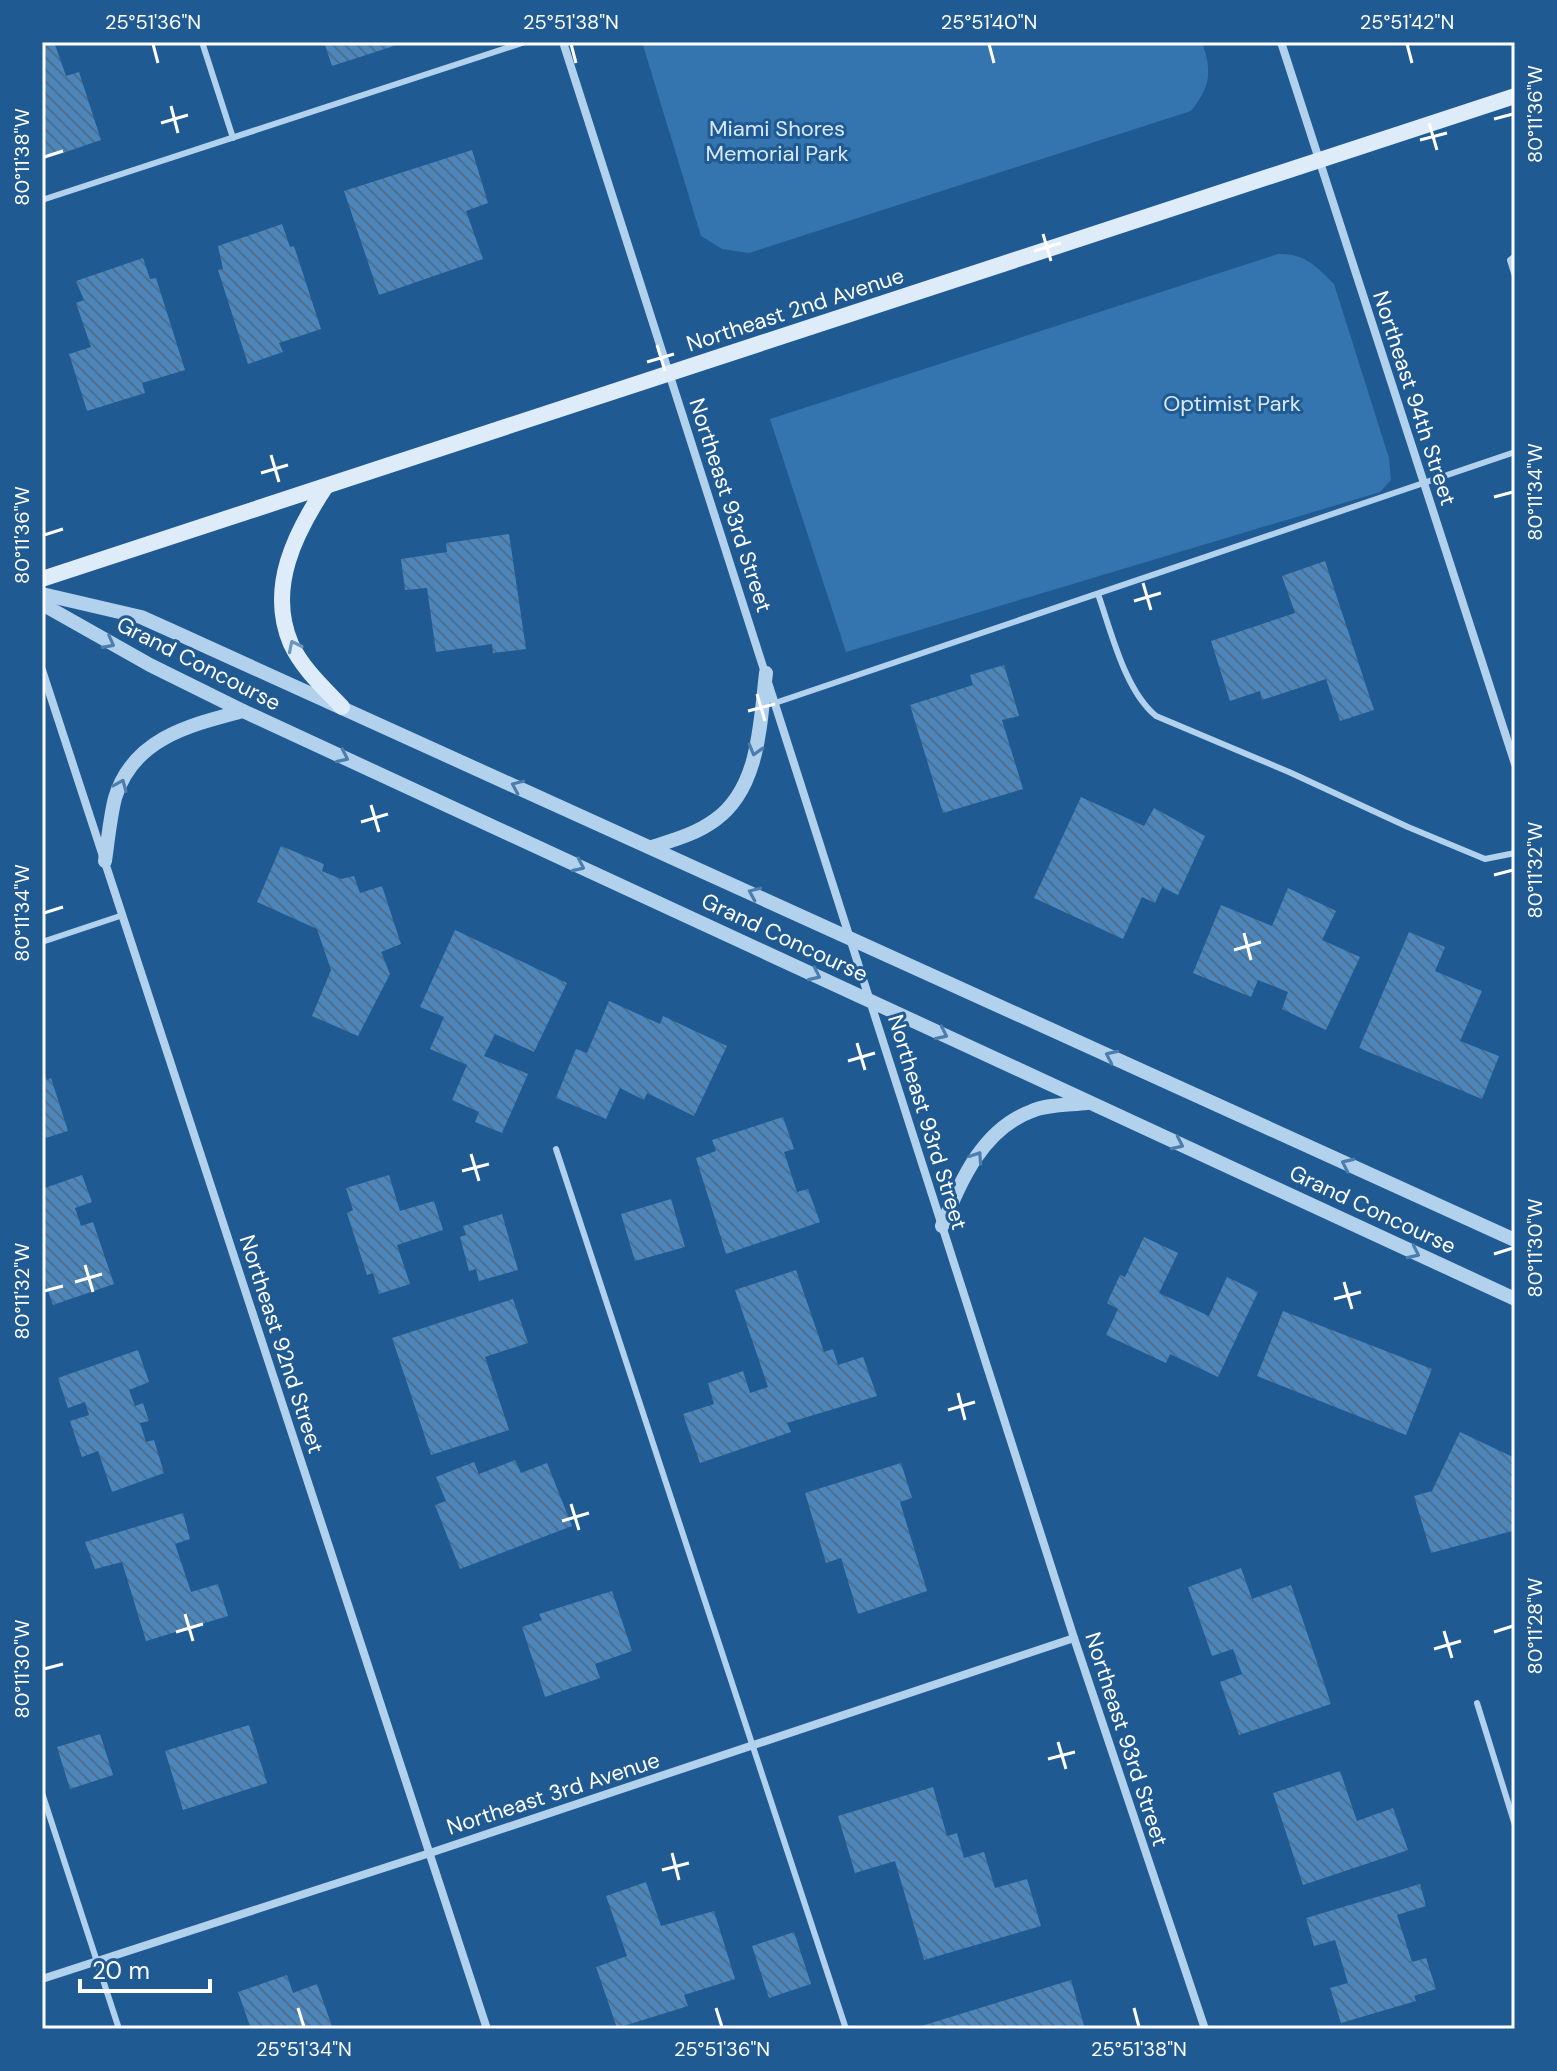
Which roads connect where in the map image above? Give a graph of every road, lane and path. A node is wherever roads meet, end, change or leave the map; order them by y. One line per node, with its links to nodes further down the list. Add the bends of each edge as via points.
1 (202, 42): 6 (lane)
2 (525, 42): 6 (lane)
3 (563, 42): 11 (street, Northeast 93rd Street)
4 (1281, 42): 7 (street, Northeast 94th Street)
5 (1515, 96): 7 (main road, Northeast 2nd Avenue)
6 (233, 138): 8 (lane)
7 (1319, 161): 11 (main road, Northeast 2nd Avenue); 13 (street, Northeast 94th Street)
8 (42, 200)
9 (1515, 256): 10 (lane, via 1510,260)
10 (1515, 276)
11 (670, 373): 14 (main road, Northeast 2nd Avenue); 20 (street, Northeast 93rd Street)
12 (1515, 452): 13 (lane)
13 (1424, 483): 17 (lane); 24 (street, Northeast 94th Street)
14 (326, 486): 15 (main road, Northeast 2nd Avenue); 22 (main road, one-way to 14, via 291,645 281,593 284,571 306,517)
15 (42, 579)
16 (42, 594): 22 (street, Grand Concourse, via 141,617)
17 (1098, 594): 21 (lane); 26 (lane, via 1142,705 1156,716 1485,859)
18 (42, 604): 23 (street, Grand Concourse, one-way to 23)
19 (42, 670): 27 (street, Northeast 92nd Street)
20 (766, 673): 21 (street, Northeast 93rd Street); 25 (street, one-way to 25, via 758,747 738,796 716,820)
21 (775, 703): 29 (street, Northeast 93rd Street)
22 (342, 707): 25 (street, Grand Concourse, one-way to 22)
23 (243, 711): 27 (street, one-way to 23, via 116,798 129,767 152,744 183,727); 31 (street, Grand Concourse, one-way to 31)
24 (1515, 764)
25 (652, 847): 29 (street, Grand Concourse, one-way to 25)
26 (1515, 853)
27 (105, 861): 28 (street, Northeast 92nd Street)
28 (123, 915): 30 (lane); 44 (street, Northeast 92nd Street)
29 (851, 937): 31 (street, Northeast 93rd Street); 36 (street, Grand Concourse, one-way to 29)
30 (42, 942)
31 (871, 1002): 32 (street, Grand Concourse, one-way to 32); 34 (street, Northeast 93rd Street)
32 (1089, 1103): 34 (street, one-way to 32, via 962,1180 1001,1126 1033,1110); 38 (street, Grand Concourse, one-way to 38)
33 (556, 1149): 41 (lane)
34 (942, 1226): 39 (street, Northeast 93rd Street)
35 (1515, 1229): 36 (street)
36 (1495, 1231): 37 (street, Grand Concourse)
37 (1515, 1240)
38 (1515, 1299)
39 (1074, 1638): 41 (street, Northeast 3rd Avenue); 50 (street, Northeast 93rd Street)
40 (1477, 1703): 43 (lane)
41 (754, 1745): 44 (street, Northeast 3rd Avenue); 49 (lane)
42 (42, 1793): 45 (lane)
43 (1515, 1825)
44 (430, 1853): 45 (street, Northeast 3rd Avenue); 48 (street, Northeast 92nd Street)
45 (97, 1961): 46 (street, Northeast 3rd Avenue); 47 (lane)
46 (42, 1979)
47 (119, 2029)
48 (487, 2029)
49 (846, 2029)
50 (1205, 2029)

